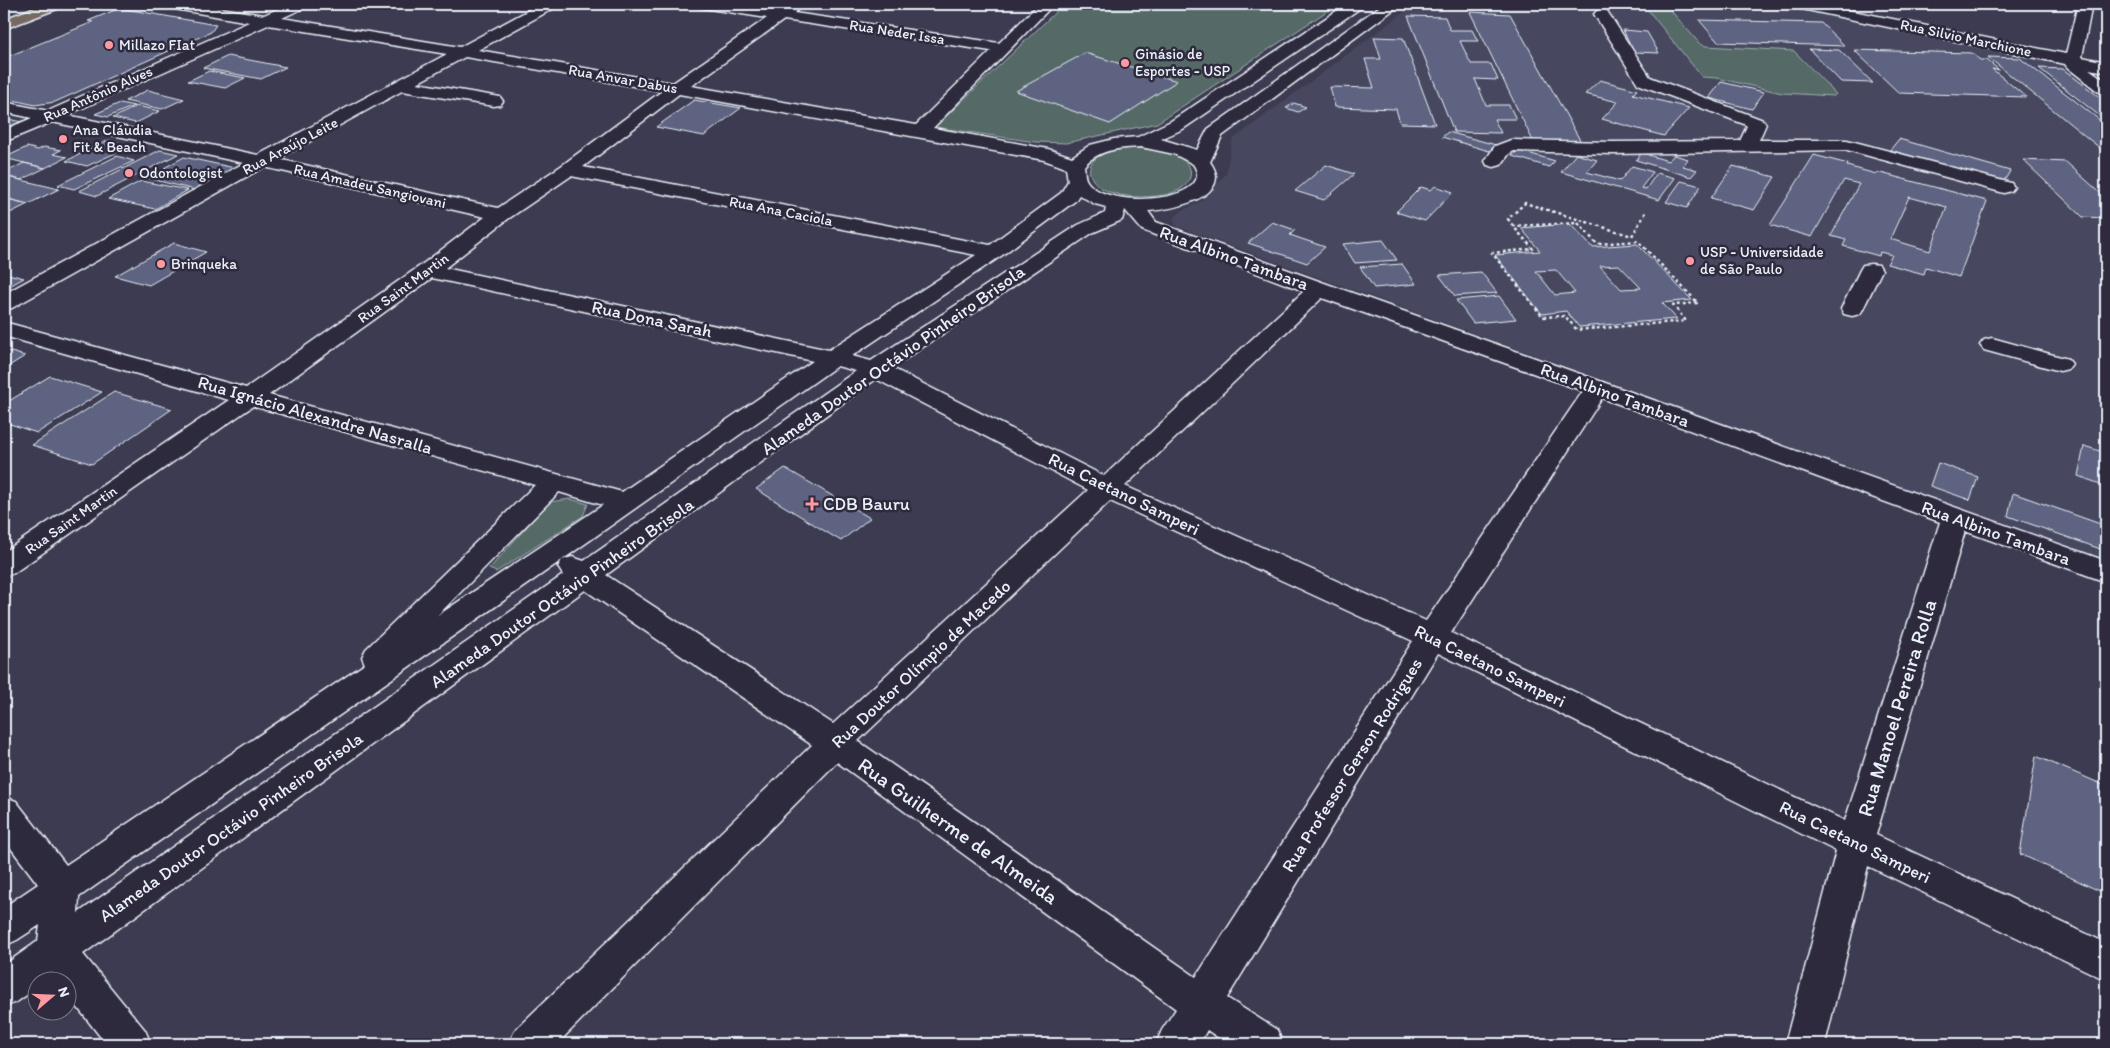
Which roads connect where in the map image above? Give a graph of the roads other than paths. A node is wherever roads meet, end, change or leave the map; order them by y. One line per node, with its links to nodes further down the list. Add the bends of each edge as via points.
1 (34, 4): 15 (main road)
2 (57, 4): 18 (main road)
3 (170, 4): 17 (street, Rua Anvar Dabus)
4 (301, 4): 17 (street, Rua Antônio Alves)
5 (551, 4): 20 (street, Rua Araújo Leite)
6 (703, 4): 16 (street, Rua Neder Issa)
7 (797, 4): 16 (street, Rua Saint Martin)
8 (1047, 4): 19 (street)
9 (1357, 4): 31 (street, Alameda Doutor Octávio Pinheiro Brisola, via 1177,125)
10 (1392, 4): 35 (street, via 1214,133)
11 (1797, 4): 13 (street, Rua Silvio Marchione)
12 (2085, 4): 21 (street)
13 (1858, 10): 21 (street, Rua Silvio Marchione)
14 (1602, 14): 32 (street, via 1644,80 1757,124)
15 (4, 15)
16 (781, 15): 19 (street, Rua Neder Issa); 24 (street, Rua Saint Martin)
17 (265, 20): 20 (street, Rua Anvar Dabus); 28 (street, Rua Antônio Alves)
18 (4, 24)
19 (1002, 48): 29 (street)
20 (464, 52): 23 (street, Rua Araújo Leite); 24 (street, Rua Anvar Dabus)
21 (2069, 59): 22 (street, Rua Silvio Marchione); 25 (street)
22 (2106, 68)
23 (401, 86): 26 (street); 33 (street, Rua Araújo Leite)
24 (677, 88): 29 (street, Rua Anvar Dabus); 36 (street, Rua Saint Martin)
25 (2106, 89)
26 (494, 101)
27 (4, 108): 28 (street, Rua Amadeu Sangiovani)
28 (49, 116): 30 (street, Rua Antônio Alves); 33 (street, Rua Amadeu Sangiovani)
29 (920, 131): 37 (street, Rua Anvar Dabus, via 1048,155)
30 (4, 137)
31 (1141, 142): 35 (street, Alameda Doutor Octávio Pinheiro Brisola, via 1173,147); 37 (street, Alameda Doutor Octávio Pinheiro Brisola, via 1096,148 1079,159)
32 (1747, 146): 34 (street, via 1612,148 1511,145 1502,150); 38 (street, via 1847,145)
33 (261, 161): 40 (street, Rua Amadeu Sangiovani); 45 (street, Rua Araújo Leite)
34 (1494, 161)
35 (1201, 162): 39 (street, via 1207,172 1205,183 1196,193 1179,201 1157,205)
36 (568, 170): 40 (street, Rua Saint Martin); 41 (street, Rua Ana Caciola)
37 (1076, 174): 39 (street, via 1086,191 1099,198); 41 (street, Alameda Doutor Octávio Pinheiro Brisola, via 1068,198)
38 (2004, 188)
39 (1125, 204): 44 (street, Rua Albino Tambara, via 1149,226); 51 (street, Alameda Doutor Octávio Pinheiro Brisola, via 1115,216 1084,228)
40 (501, 215): 43 (street, Rua Saint Martin)
41 (994, 252): 49 (street, Alameda Doutor Octávio Pinheiro Brisola)
42 (1871, 270): 46 (street)
43 (428, 271): 49 (street, Rua Dona Sarah); 53 (street, Rua Saint Martin)
44 (1318, 289): 52 (street, Rua Albino Tambara); 55 (street, Rua Doutor Olímpio de Macedo)
45 (4, 303)
46 (1852, 309)
47 (4, 329): 53 (street, Rua Ignácio Alexandre Nasralla)
48 (1992, 345): 50 (street)
49 (833, 358): 51 (street, Rua Dona Sarah); 56 (street, Alameda Doutor Octávio Pinheiro Brisola)
50 (2060, 364)
51 (875, 369): 55 (street, Rua Caetano Samperi); 61 (street, Alameda Doutor Octávio Pinheiro Brisola)
52 (1597, 388): 57 (street, Rua Albino Tambara); 62 (street, Rua Professor Gerson Rodrigues)
53 (251, 396): 54 (street, Rua Ignácio Alexandre Nasralla); 59 (street, Rua Saint Martin)
54 (554, 482): 56 (street, Rua Ignácio Alexandre Nasralla); 63 (street)
55 (1108, 489): 62 (street, Rua Caetano Samperi); 64 (street, Rua Doutor Olímpio de Macedo)
56 (626, 502): 58 (street, Alameda Doutor Octávio Pinheiro Brisola)
57 (1955, 518): 60 (street, Rua Albino Tambara); 66 (street, Rua Manoel Pereira Rolla)
58 (553, 552): 61 (street, Rua Guilherme de Almeida); 63 (street, Alameda Doutor Octávio Pinheiro Brisola)
59 (4, 566)
60 (2106, 572)
61 (584, 577): 64 (street, Rua Guilherme de Almeida); 69 (street, Alameda Doutor Octávio Pinheiro Brisola)
62 (1432, 638): 66 (street, Rua Caetano Samperi); 72 (street, Rua Professor Gerson Rodrigues)
63 (329, 705): 67 (street, Alameda Doutor Octávio Pinheiro Brisola)
64 (835, 743): 72 (street, Rua Guilherme de Almeida); 74 (street, Rua Doutor Olímpio de Macedo)
65 (4, 812): 67 (street)
66 (1856, 843): 70 (street, Rua Caetano Samperi); 77 (street, Rua Manoel Pereira Rolla)
67 (62, 888): 68 (street, Alameda Doutor Octávio Pinheiro Brisola); 69 (street)
68 (4, 928)
69 (56, 950): 71 (street, Alameda Doutor Octávio Pinheiro Brisola); 73 (street)
70 (2106, 962)
71 (4, 988)
72 (1202, 1004): 75 (street, Rua Professor Gerson Rodrigues); 76 (street, Rua Guilherme de Almeida)
73 (131, 1044)
74 (528, 1044)
75 (1176, 1044)
76 (1263, 1044)
77 (1805, 1044)

